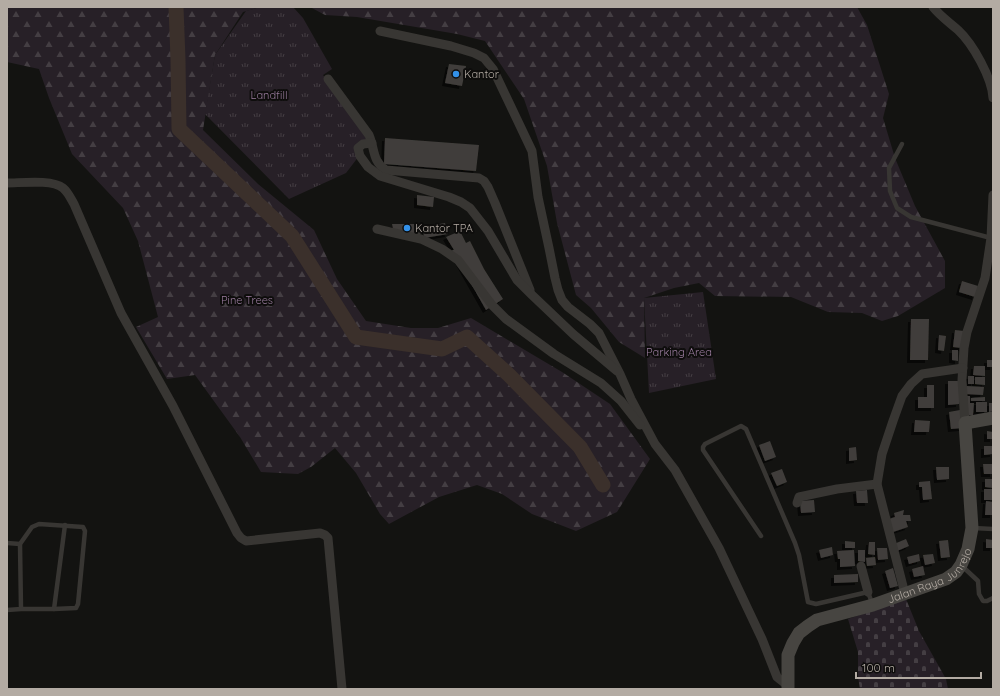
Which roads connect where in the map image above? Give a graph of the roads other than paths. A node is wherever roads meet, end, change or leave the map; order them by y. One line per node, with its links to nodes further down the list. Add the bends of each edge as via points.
1 (933, 7): 4 (street, via 969,42)
2 (380, 31): 15 (street, via 474,53 484,58 493,69 532,151 538,197 558,290 568,307 599,333)
3 (328, 79): 6 (street, via 369,134)
4 (993, 92): 5 (street)
5 (993, 98)
6 (372, 143): 13 (street, via 377,162 386,170 479,178 484,181 496,202); 13 (street, via 363,144 358,148 368,167 380,176 449,197 470,208 488,231 517,280)
7 (902, 144): 12 (lane, via 889,168 890,191 897,208 911,217)
8 (7, 183): 37 (street, via 56,184 67,192 121,314 241,538 246,541 320,533 328,538)
9 (993, 195): 10 (street)
10 (993, 206): 12 (street)
11 (377, 229): 18 (street, via 421,239 458,260 492,305 554,354 601,383 621,401)
12 (991, 238): 14 (street, via 985,278 967,332)
13 (532, 296): 15 (street)
14 (963, 368): 17 (street, via 962,394); 19 (street, via 922,374 902,396 882,454)
15 (620, 374): 18 (street)
16 (993, 418): 17 (street)
17 (966, 423): 22 (street, Jalan Raya Junrejo)
18 (655, 444): 36 (street, via 675,470 718,548 762,639 777,677)
19 (877, 484): 20 (street, via 837,489 799,498); 30 (street)
20 (797, 503)
21 (65, 525): 26 (lane, via 39,524 32,527); 34 (lane); 34 (lane, via 85,528 78,604 76,608)
22 (972, 528): 23 (lane); 27 (street, Jalan Raya Junrejo, via 968,549)
23 (993, 529)
24 (761, 536): 29 (lane, via 703,450 705,444 741,426 746,429 795,543 808,602 816,604)
25 (7, 543): 26 (lane)
26 (20, 544): 33 (lane)
27 (961, 565): 30 (street, Jalan Raya Junrejo, via 946,579); 31 (lane, via 978,581 979,594 983,601)
28 (861, 566): 29 (street)
29 (868, 592): 32 (lane)
30 (904, 594): 32 (street, Jalan Raya Junrejo)
31 (993, 598)
32 (873, 605): 36 (street, Jalan Raya Junrejo, via 818,620 799,634 788,655)
33 (21, 608): 34 (lane); 35 (lane)
34 (54, 609)
35 (7, 610)
36 (788, 687)
37 (342, 689)

